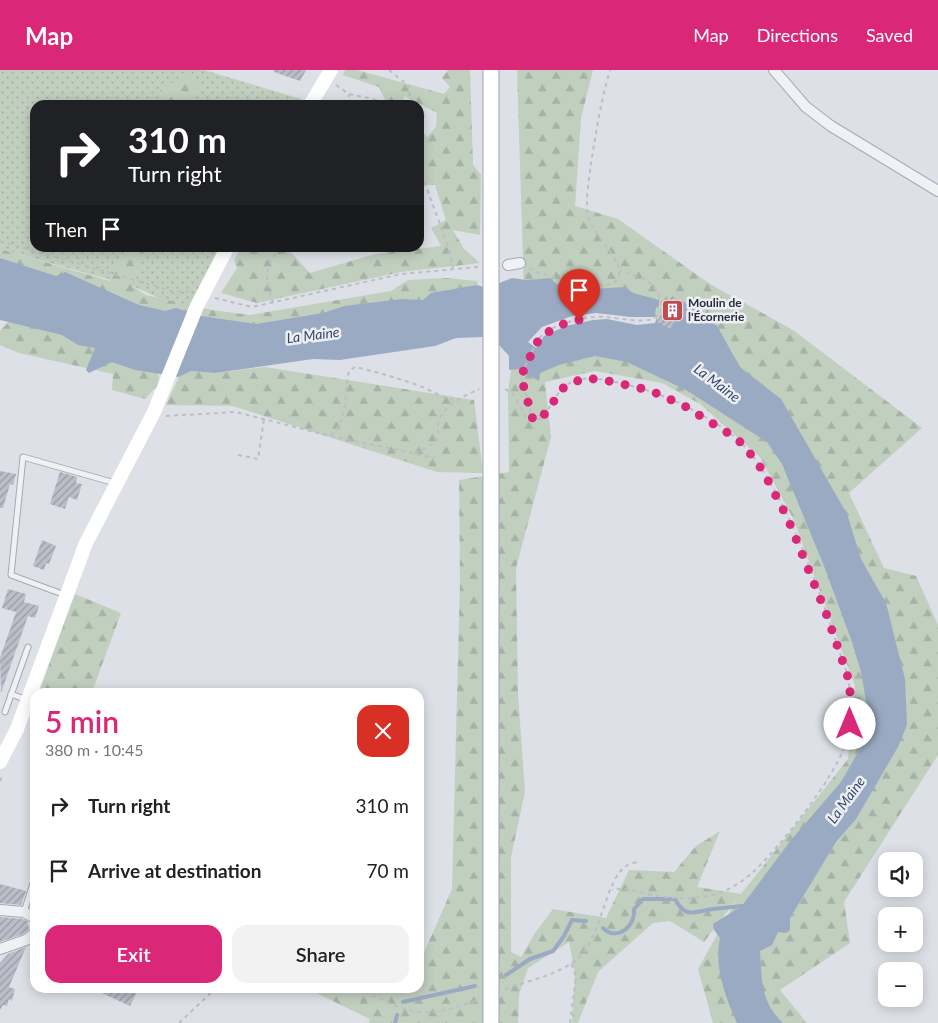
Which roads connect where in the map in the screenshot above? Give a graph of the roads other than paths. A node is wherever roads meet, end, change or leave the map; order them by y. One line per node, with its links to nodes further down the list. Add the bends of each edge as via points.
1 (491, 70): 24 (main road, bridge)
2 (774, 70): 5 (street, via 818,116)
3 (328, 74): 4 (street)
4 (313, 100)
5 (938, 192)
6 (225, 252): 9 (street, via 197,306 169,380)
7 (520, 263): 8 (street)
8 (508, 265)
9 (117, 484): 10 (street, via 86,543); 10 (lane, via 23,457 11,575)
10 (65, 595): 12 (street)
11 (28, 647): 13 (lane)
12 (32, 688)
13 (11, 694): 15 (lane); 16 (lane)
14 (30, 694): 15 (street)
15 (28, 700): 17 (street)
16 (5, 712)
17 (2, 753)
18 (30, 893): 20 (lane)
19 (0, 910): 20 (street)
20 (24, 912): 21 (street)
21 (30, 915)
22 (30, 936): 23 (street)
23 (0, 949)
24 (491, 1023)

